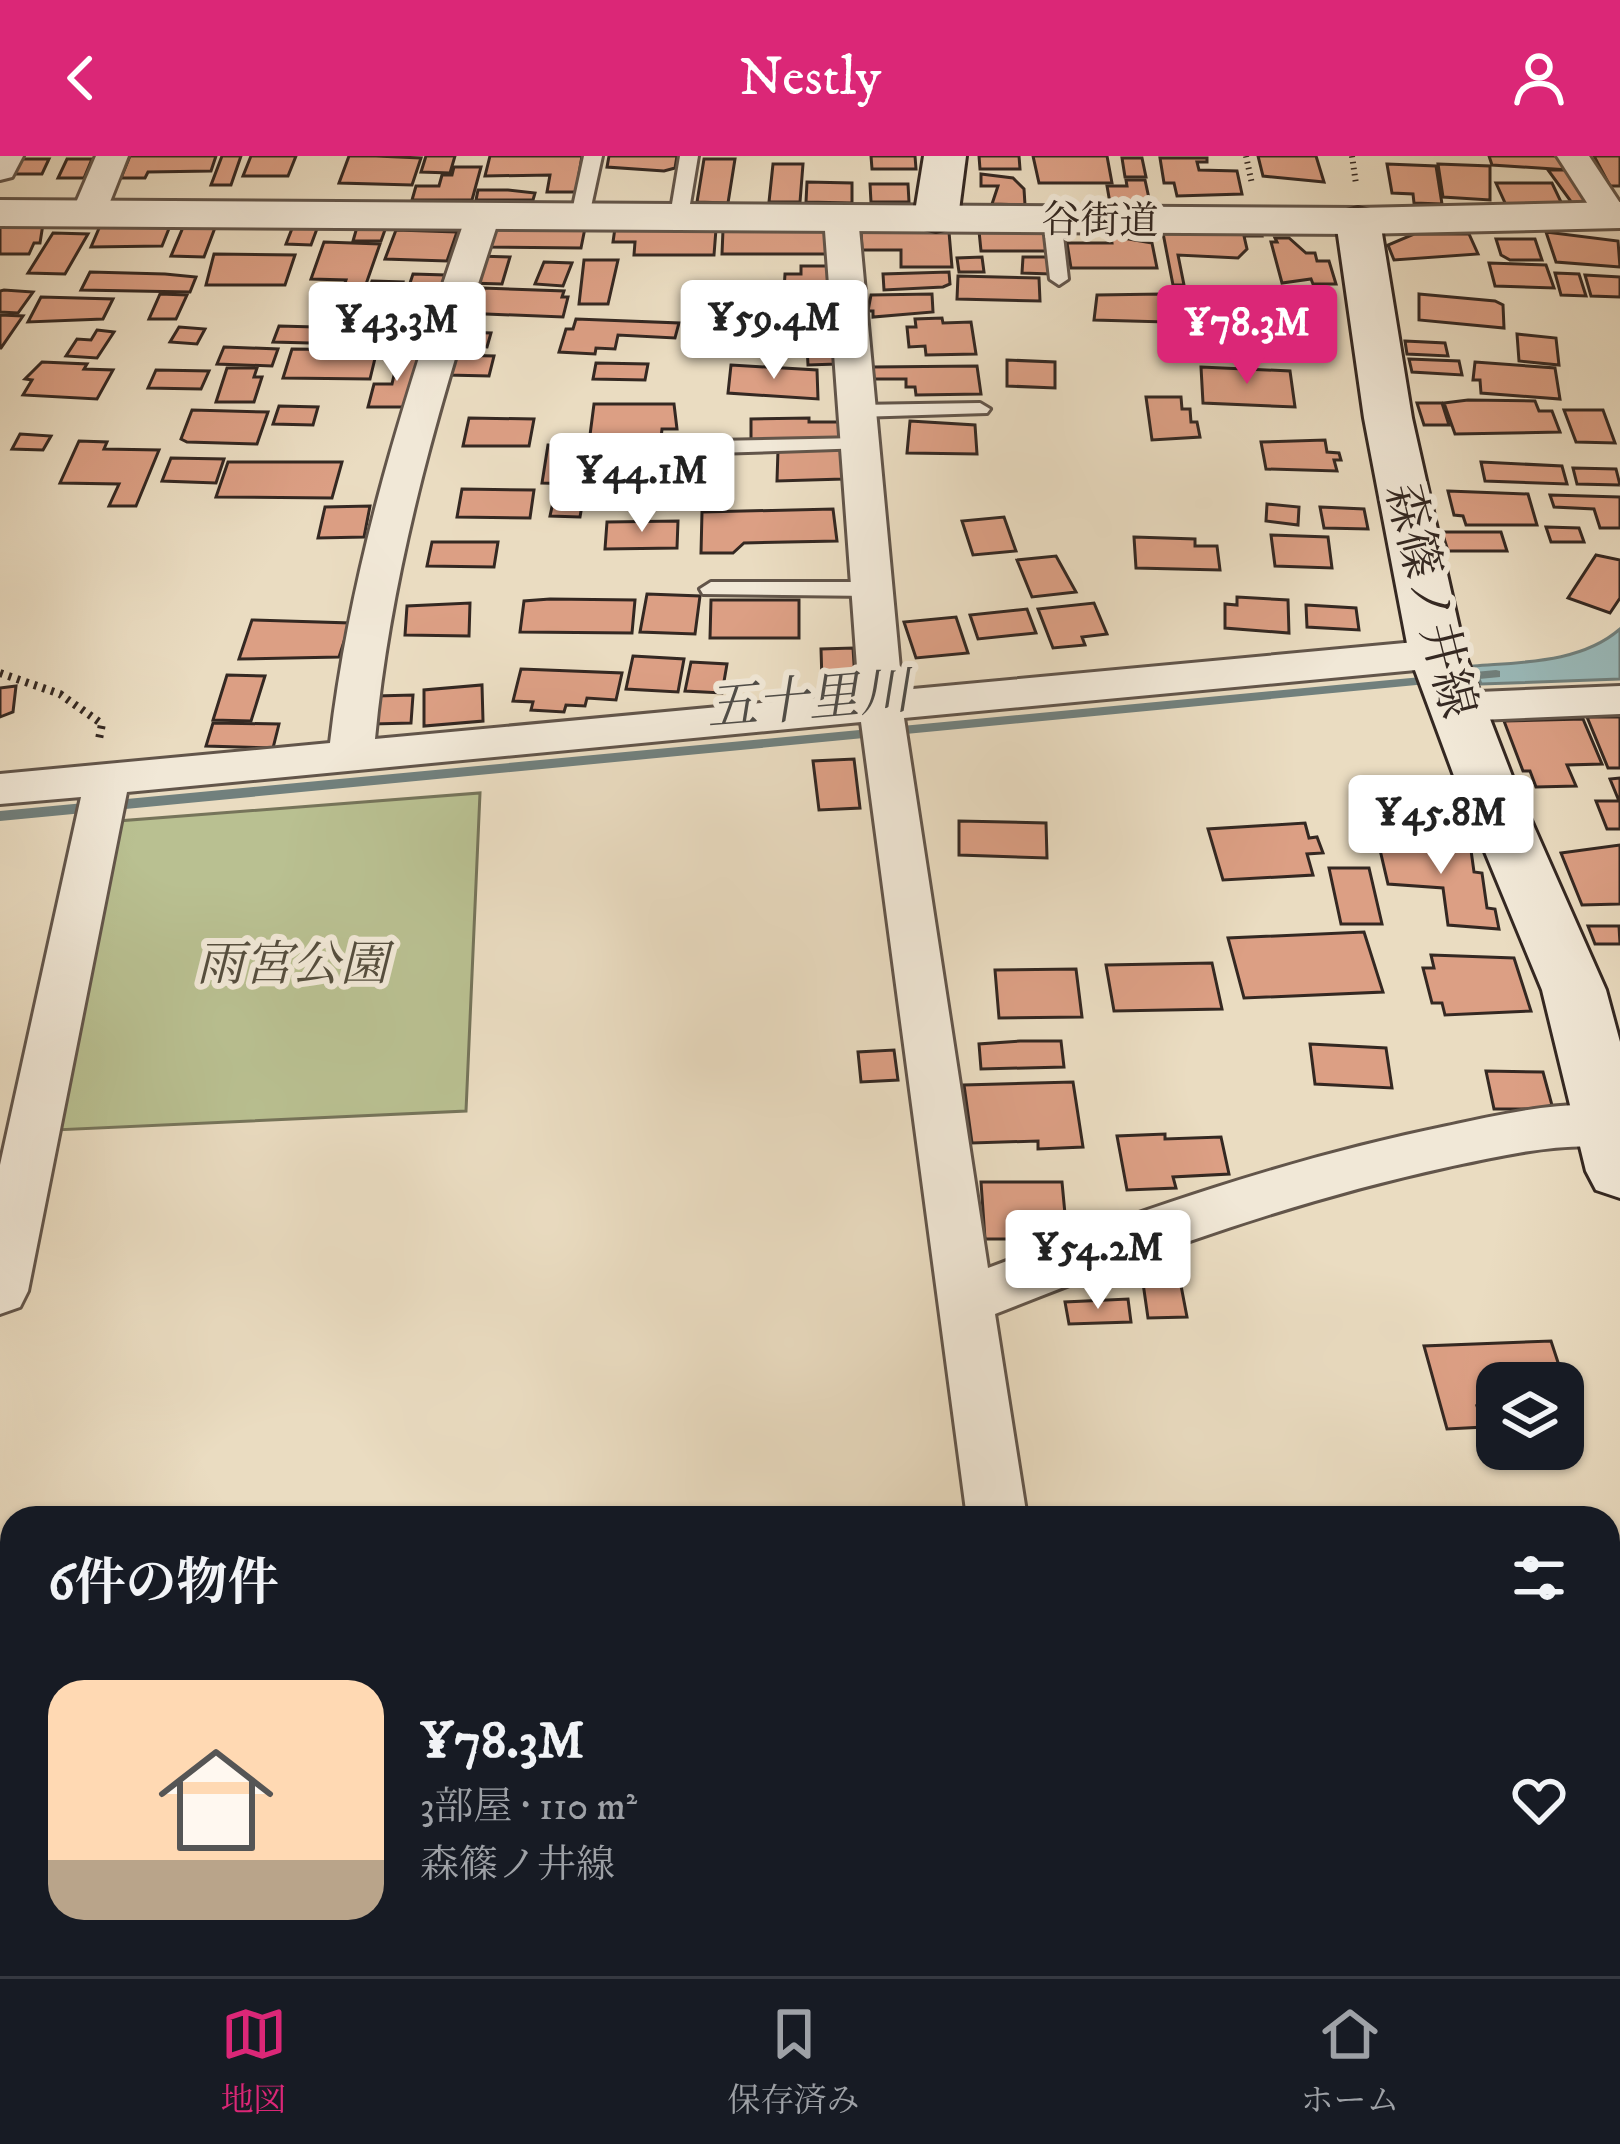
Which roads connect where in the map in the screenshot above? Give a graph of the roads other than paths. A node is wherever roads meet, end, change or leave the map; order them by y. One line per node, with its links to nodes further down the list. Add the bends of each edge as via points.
1 (7, 156): 7 (street)
2 (112, 156): 8 (street)
3 (593, 156): 12 (lane)
4 (689, 156): 13 (lane)
5 (945, 156): 15 (street)
6 (1573, 156): 10 (street)
7 (0, 170)
8 (89, 212): 9 (street, 谷街道); 11 (street, 谷街道)
9 (0, 213)
10 (1616, 215): 17 (street, 谷街道)
11 (483, 216): 12 (street, 谷街道); 27 (street, via 419,404 369,618)
12 (580, 216): 13 (street, 谷街道)
13 (679, 216): 14 (street, 谷街道)
14 (841, 217): 15 (street, 谷街道); 20 (street)
15 (936, 218): 16 (street, 谷街道)
16 (1052, 218): 17 (street, 谷街道); 18 (lane)
17 (1358, 221): 24 (street, 森篠ノ井線, via 1388,418)
18 (1059, 279)
19 (980, 410): 20 (lane)
20 (858, 428): 21 (lane); 23 (street)
21 (715, 447)
22 (711, 589): 23 (lane)
23 (872, 589): 26 (street)
24 (1445, 678): 25 (street); 26 (street); 30 (street, 森篠ノ井線, via 1566,968)
25 (1620, 700)
26 (882, 720): 27 (street); 32 (street)
27 (351, 756): 29 (street)
28 (0, 789): 29 (street)
29 (102, 790): 31 (street)
30 (1616, 1141): 32 (street, via 1575,1122 1432,1149 1205,1209)
31 (0, 1291)
32 (966, 1301): 33 (street)
33 (996, 1506)

